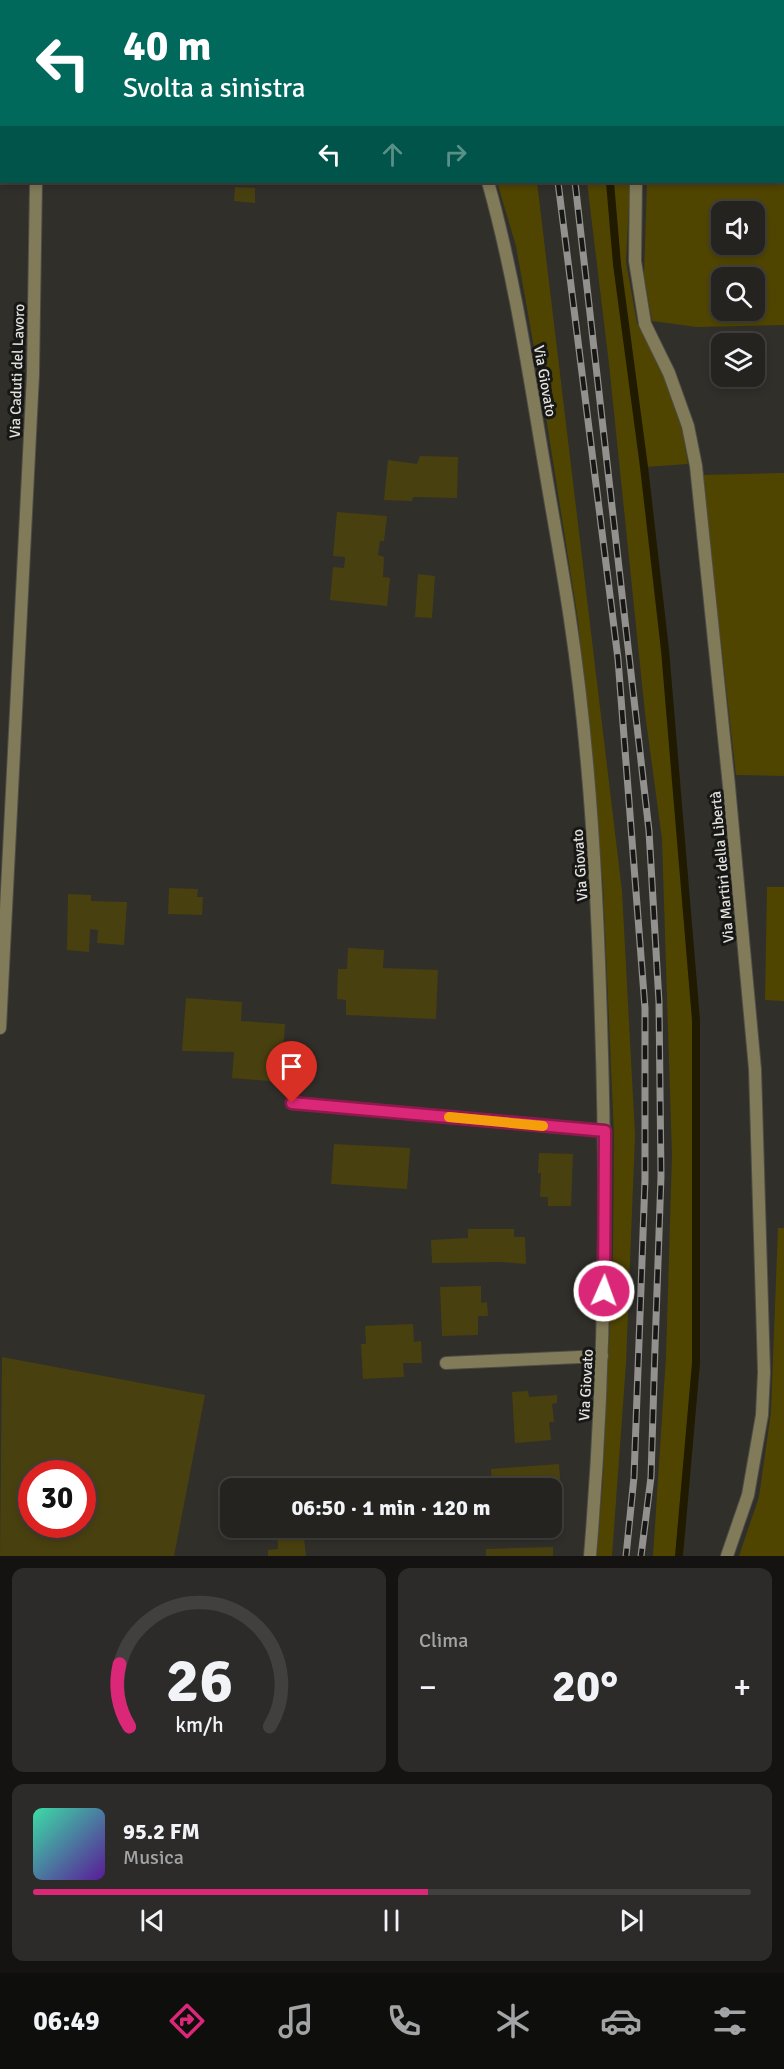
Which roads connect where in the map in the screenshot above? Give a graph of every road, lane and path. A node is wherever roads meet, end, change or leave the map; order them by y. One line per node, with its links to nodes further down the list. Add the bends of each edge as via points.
1 (36, 183): 4 (street, Via Caduti del Lavoro, via 33,375)
2 (488, 183): 6 (street, Via Giovato, via 518,308 571,621 597,877)
3 (636, 183): 10 (street, Via Martiri della Libertà, via 635,261 645,324 673,384 688,426 696,466 755,1069 762,1416 748,1495)
4 (0, 1028)
5 (292, 1103): 6 (street)
6 (605, 1131): 7 (street, Via Giovato)
7 (602, 1356): 8 (street); 9 (street, Via Giovato)
8 (446, 1363)
9 (590, 1556)
10 (727, 1556)

